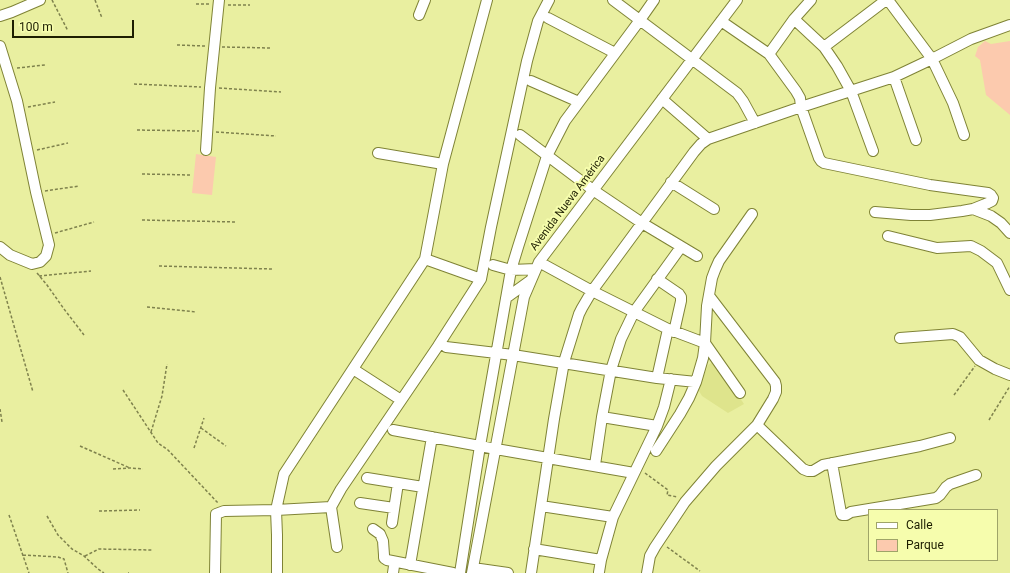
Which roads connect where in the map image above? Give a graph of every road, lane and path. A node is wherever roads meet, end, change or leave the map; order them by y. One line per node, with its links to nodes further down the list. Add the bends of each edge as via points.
1 (40, 0): 14 (street)
2 (52, 0): 21 (path)
3 (95, 0): 15 (path)
4 (219, 0): 44 (street)
5 (425, 0): 13 (street)
6 (487, 0): 49 (street)
7 (549, 0): 80 (street, via 538,21 527,61)
8 (613, 0): 18 (street)
9 (654, 0): 18 (street)
10 (737, 0): 19 (street, Avenida Nueva América)
11 (811, 0): 17 (street)
12 (887, 0): 23 (street); 27 (street)
13 (419, 15)
14 (0, 16)
15 (102, 18)
16 (548, 18): 24 (street)
17 (794, 19): 23 (street); 25 (street)
18 (640, 20): 24 (street); 26 (street)
19 (721, 21): 25 (street); 26 (street, Avenida Nueva América)
20 (1010, 25): 27 (street, via 970,39)
21 (68, 31)
22 (0, 46): 29 (street)
23 (824, 47): 32 (street)
24 (615, 54): 35 (street)
25 (769, 54): 36 (street, via 796,91)
26 (692, 59): 33 (street, Avenida Nueva América); 38 (street, via 736,93)
27 (932, 59): 30 (street); 39 (street, via 953,103)
28 (44, 65): 29 (path)
29 (7, 70): 37 (street)
30 (894, 77): 32 (street); 42 (street)
31 (531, 80): 35 (street)
32 (851, 91): 36 (street); 45 (street)
33 (662, 99): 41 (street); 54 (street, Avenida Nueva América)
34 (55, 102): 37 (path)
35 (579, 102): 48 (street, via 565,121)
36 (801, 107): 38 (street); 57 (street, via 819,158 824,163 930,185 988,192 993,198 992,201)
37 (18, 108): 46 (street)
38 (755, 122): 41 (street)
39 (964, 135)
40 (520, 136): 48 (street)
41 (708, 139): 52 (street, via 694,152)
42 (916, 140)
43 (68, 142): 46 (path)
44 (206, 150)
45 (873, 151)
46 (28, 153): 55 (street)
47 (378, 153): 49 (street)
48 (547, 156): 54 (street); 76 (street)
49 (443, 164): 70 (street)
50 (142, 174): 51 (path)
51 (191, 175)
52 (672, 182): 56 (street); 63 (street)
53 (79, 186): 55 (path)
54 (593, 190): 63 (street); 74 (street, Avenida Nueva América)
55 (36, 192): 65 (street)
56 (714, 208)
57 (973, 208): 58 (street, via 921,215); 64 (street, via 991,216)
58 (875, 212)
59 (752, 214): 85 (street, via 719,261 712,278)
60 (142, 220): 62 (path)
61 (94, 222): 65 (path)
62 (237, 222)
63 (642, 223): 67 (street); 83 (street)
64 (1010, 233)
65 (47, 235): 71 (street, via 49,246 46,256 40,262)
66 (888, 236): 84 (street, via 937,248 971,246 997,263)
67 (681, 247): 69 (street); 81 (street)
68 (0, 248): 71 (street)
69 (697, 256)
70 (425, 259): 80 (street); 100 (street)
71 (32, 264): 78 (path)
72 (493, 265): 76 (street)
73 (159, 266): 75 (path)
74 (537, 266): 76 (street); 82 (street, Avenida Nueva América); 83 (street)
75 (272, 269)
76 (511, 270): 86 (street)
77 (91, 271): 78 (path)
78 (39, 276): 91 (path)
79 (0, 277): 108 (path)
80 (481, 279): 111 (street)
81 (657, 279): 89 (street); 90 (street, via 681,297 682,301)
82 (531, 280): 86 (street); 96 (street, Avenida Nueva América, via 524,297)
83 (592, 290): 89 (street); 98 (street, via 579,314)
84 (1010, 290)
85 (710, 296): 93 (street); 117 (street, via 775,382 776,392 773,399)
86 (506, 298): 95 (street)
87 (148, 307): 88 (path)
88 (196, 312)
89 (634, 312): 90 (street); 101 (street, via 621,339)
90 (671, 331): 93 (street); 103 (street)
91 (84, 335)
92 (900, 338): 97 (street, via 953,334 960,337)
93 (705, 343): 105 (street); 109 (street)
94 (446, 347): 95 (street)
95 (496, 353): 96 (street); 126 (street)
96 (513, 355): 98 (street); 128 (street, Avenida Nueva América)
97 (979, 360): 102 (street); 110 (path)
98 (564, 362): 101 (street); 130 (street)
99 (167, 364): 121 (path, via 162,396)
100 (354, 369): 111 (street); 149 (street, via 284,474)
101 (611, 370): 103 (street); 113 (street)
102 (1010, 375)
103 (657, 378): 104 (street)
104 (670, 380): 105 (street); 118 (street)
105 (696, 382): 129 (street, via 680,414)
106 (1010, 386): 115 (path)
107 (122, 390): 121 (path)
108 (33, 392)
109 (740, 393)
110 (954, 395)
111 (401, 400): 144 (street, via 341,489)
112 (0, 409): 116 (path)
113 (602, 417): 118 (street); 132 (street)
114 (204, 418): 119 (path)
115 (989, 420)
116 (2, 422)
117 (756, 425): 131 (street, via 803,469 813,471); 141 (street)
118 (657, 426): 136 (street)
119 (201, 428): 125 (path); 127 (path)
120 (393, 430): 122 (street)
121 (151, 432): 151 (path, via 158,443 168,450)
122 (432, 437): 126 (street); 140 (street)
123 (950, 438): 131 (street)
124 (80, 446): 133 (path)
125 (226, 446)
126 (480, 446): 128 (street); 174 (street)
127 (194, 448)
128 (496, 449): 130 (street); 165 (street, Avenida Nueva América)
129 (656, 451)
130 (548, 458): 132 (street); 143 (street)
131 (832, 463): 146 (street, via 842,515)
132 (595, 465): 136 (street)
133 (130, 468): 134 (path); 135 (path)
134 (112, 469)
135 (143, 469)
136 (636, 470): 141 (path, via 668,490 667,495); 154 (street)
137 (976, 475): 147 (street, via 950,484 936,498)
138 (367, 478): 139 (street)
139 (398, 483): 140 (street); 145 (street)
140 (423, 487): 164 (street)
141 (688, 499): 157 (street)
142 (360, 503): 145 (street)
143 (541, 506): 154 (street); 159 (street)
144 (332, 507): 149 (street); 158 (street)
145 (394, 508): 155 (street)
146 (868, 509)
147 (869, 509)
148 (140, 510): 150 (path)
149 (276, 510): 151 (street); 172 (street)
150 (99, 511)
151 (224, 511): 171 (street, via 216,514)
152 (9, 515): 161 (path)
153 (47, 516): 162 (path, via 58,535 72,549)
154 (613, 517): 163 (street)
155 (392, 523)
156 (373, 529): 164 (street, via 380,534 383,541 384,558)
157 (659, 541): 166 (path); 177 (street, via 650,556)
158 (337, 547)
159 (534, 549): 163 (street); 176 (street)
160 (152, 550): 162 (path, via 99,549)
161 (23, 555): 168 (path); 169 (path, via 64,559)
162 (84, 556): 170 (path)
163 (601, 560): 167 (street)
164 (410, 565): 173 (street)
165 (472, 571): 175 (street)
166 (700, 571)
167 (599, 572)
168 (29, 573)
169 (68, 573)
170 (104, 573)
171 (215, 573)
172 (277, 573)
173 (453, 573)
174 (460, 573)
175 (508, 573)
176 (531, 573)
177 (646, 573)

